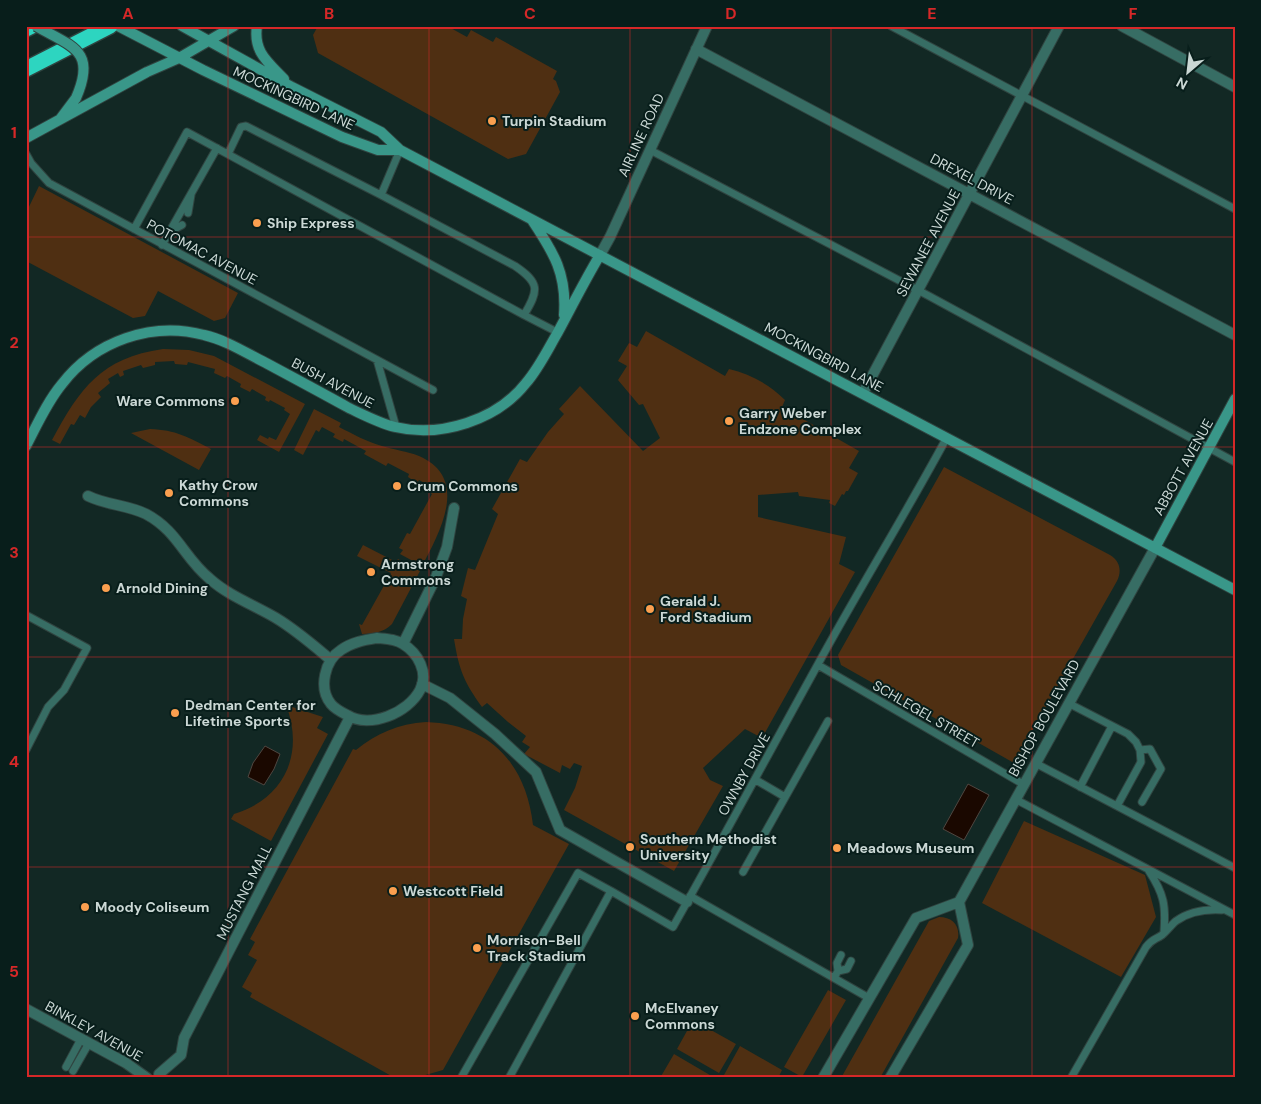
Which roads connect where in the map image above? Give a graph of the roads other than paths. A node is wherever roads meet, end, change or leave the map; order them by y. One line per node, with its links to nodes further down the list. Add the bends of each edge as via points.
1 (34, 26): 11 (highway); 19 (main road, bridge, via 74,47 85,67 76,98)
2 (110, 26): 15 (highway)
3 (118, 26): 14 (main road, MOCKINGBIRD LANE)
4 (182, 26): 12 (main road, MOCKINGBIRD LANE)
5 (234, 26): 12 (main road)
6 (257, 26): 16 (main road, via 261,54)
7 (707, 26): 13 (street, AIRLINE ROAD)
8 (891, 26): 18 (lane)
9 (1059, 26): 18 (street, SEWANEE AVENUE)
10 (1122, 26): 17 (street)
11 (26, 30)
12 (208, 40): 14 (main road); 16 (main road, MOCKINGBIRD LANE)
13 (696, 49): 23 (street, AIRLINE ROAD); 27 (street, DREXEL DRIVE)
14 (179, 58): 19 (main road); 22 (main road, MOCKINGBIRD LANE, via 342,137 378,150)
15 (26, 69)
16 (292, 87): 22 (main road, MOCKINGBIRD LANE, via 381,132)
17 (1235, 87)
18 (1022, 96): 27 (street, SEWANEE AVENUE); 29 (lane)
19 (59, 121): 20 (main road)
20 (26, 138)
21 (217, 148): 25 (lane); 26 (lane); 33 (lane, via 187,132)
22 (400, 150): 28 (lane); 31 (main road, MOCKINGBIRD LANE)
23 (650, 150): 36 (street, AIRLINE ROAD); 37 (lane)
24 (26, 154): 33 (lane, POTOMAC AVENUE, via 49,183)
25 (228, 154): 28 (lane, via 241,127 246,126); 38 (lane)
26 (192, 190): 30 (lane); 34 (lane)
27 (970, 193): 37 (street, SEWANEE AVENUE); 41 (street, DREXEL DRIVE)
28 (381, 195): 38 (lane, via 529,276 535,288 533,300)
29 (1235, 210)
30 (188, 213)
31 (532, 219): 36 (main road, MOCKINGBIRD LANE); 39 (main road, via 548,244 563,278)
32 (182, 225): 34 (lane)
33 (134, 230): 35 (lane, POTOMAC AVENUE)
34 (169, 233): 35 (lane)
35 (162, 245): 42 (lane, POTOMAC AVENUE)
36 (600, 255): 39 (main road, BUSH AVENUE); 44 (main road, MOCKINGBIRD LANE)
37 (918, 290): 44 (street, SEWANEE AVENUE); 49 (lane)
38 (524, 316): 40 (lane)
39 (564, 321): 40 (main road, BUSH AVENUE)
40 (557, 332): 46 (main road, BUSH AVENUE, via 525,385 496,410 445,428 418,430)
41 (1235, 335)
42 (377, 360): 43 (lane, POTOMAC AVENUE); 46 (lane)
43 (433, 390)
44 (863, 393): 47 (main road, MOCKINGBIRD LANE)
45 (1235, 400): 49 (main road, ABBOTT AVENUE)
46 (396, 427): 48 (main road, BUSH AVENUE, via 372,419 217,339 172,330 122,339 83,362 61,384)
47 (946, 439): 53 (main road, MOCKINGBIRD LANE); 58 (lane, OWNBY DRIVE)
48 (26, 446)
49 (1209, 448): 50 (lane); 53 (main road, ABBOTT AVENUE)
50 (1235, 462)
51 (88, 496): 57 (street, via 145,514 160,523 172,532 211,581 290,628)
52 (454, 508): 56 (street, via 447,546 436,577)
53 (1154, 548): 54 (main road, MOCKINGBIRD LANE); 60 (street, BISHOP BOULEVARD)
54 (1235, 590)
55 (26, 615): 64 (lane, via 87,648 64,690 48,707)
56 (403, 644): 57 (street, via 391,639 364,640 340,650); 59 (street, via 421,663)
57 (331, 660): 61 (street, via 324,685 327,697 331,704)
58 (818, 665): 67 (lane, OWNBY DRIVE); 68 (lane, SCHLEGEL STREET)
59 (422, 684): 61 (street, via 414,698 394,713 377,719); 78 (street, via 450,698 536,772 560,830)
60 (1068, 703): 63 (lane); 66 (street, BISHOP BOULEVARD)
61 (350, 717): 92 (street, MUSTANG MALL, via 184,1038 181,1055)
62 (828, 721): 70 (lane)
63 (1112, 726): 65 (lane, via 1128,734); 69 (lane)
64 (26, 750)
65 (1140, 750): 72 (lane, via 1150,749 1161,769); 73 (lane, via 1141,762)
66 (1035, 763): 68 (street, BISHOP BOULEVARD); 69 (lane)
67 (756, 780): 70 (lane); 78 (lane, OWNBY DRIVE)
68 (1023, 784): 71 (street, BISHOP BOULEVARD)
69 (1080, 787): 73 (lane)
70 (786, 797): 76 (lane)
71 (1015, 799): 75 (lane); 79 (street, BISHOP BOULEVARD)
72 (1142, 802)
73 (1117, 806): 74 (lane)
74 (1235, 868)
75 (1147, 869): 80 (lane); 82 (lane, via 1160,888 1166,909)
76 (743, 872)
77 (612, 892): 78 (lane, OWNBY DRIVE, via 673,927); 94 (lane, via 578,873); 95 (lane)
78 (688, 899): 86 (lane)
79 (959, 902): 87 (street, via 916,918); 97 (street, via 968,945)
80 (1226, 911): 81 (lane); 82 (lane, via 1193,913 1177,920)
81 (1235, 915)
82 (1164, 932): 98 (lane, via 1146,946)
83 (841, 955): 85 (lane, via 836,963)
84 (851, 961): 85 (lane, via 847,968)
85 (838, 971): 86 (lane)
86 (834, 978): 87 (lane)
87 (869, 998): 96 (street)
88 (26, 1009): 89 (street, BINKLEY AVENUE)
89 (85, 1041): 90 (lane); 91 (lane); 93 (street, BINKLEY AVENUE)
90 (66, 1067)
91 (73, 1071)
92 (159, 1074)
93 (146, 1078)
94 (461, 1078)
95 (508, 1078)
96 (823, 1078)
97 (890, 1078)
98 (1071, 1078)

